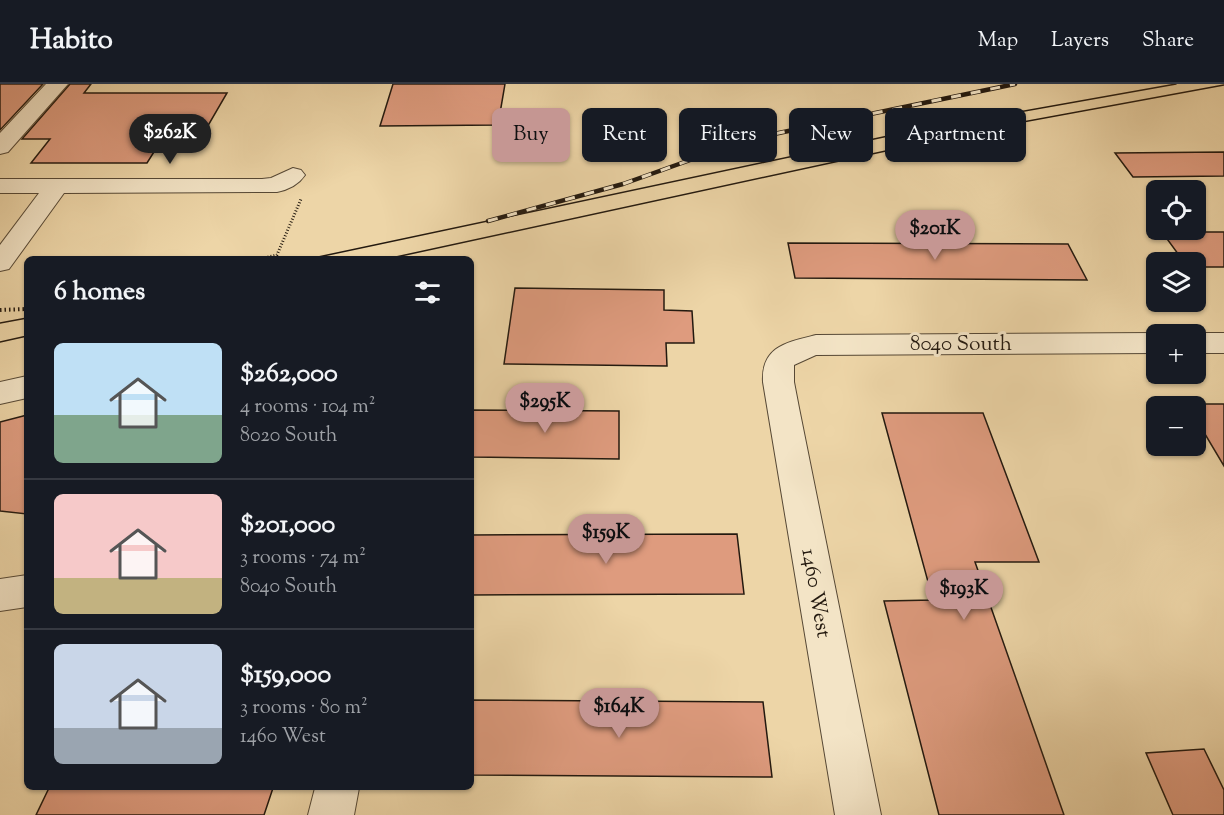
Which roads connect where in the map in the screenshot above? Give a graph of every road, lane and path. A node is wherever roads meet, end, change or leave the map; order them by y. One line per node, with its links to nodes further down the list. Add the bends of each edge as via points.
1 (58, 84): 2 (street)
2 (0, 147)
3 (298, 185): 5 (street); 6 (path, via 277,255)
4 (0, 186): 5 (street)
5 (57, 186): 7 (street)
6 (273, 256)
7 (0, 263)
8 (24, 309): 9 (path)
9 (0, 310)
10 (1146, 343): 13 (street, 8040 South, via 816,345 793,350 782,358)
11 (1206, 343): 12 (street)
12 (1224, 343)
13 (777, 370): 20 (street, 1460 West)
14 (24, 388): 15 (street)
15 (0, 393)
16 (24, 592): 17 (street)
17 (0, 596)
18 (337, 790): 19 (street)
19 (331, 815)
20 (858, 815)

